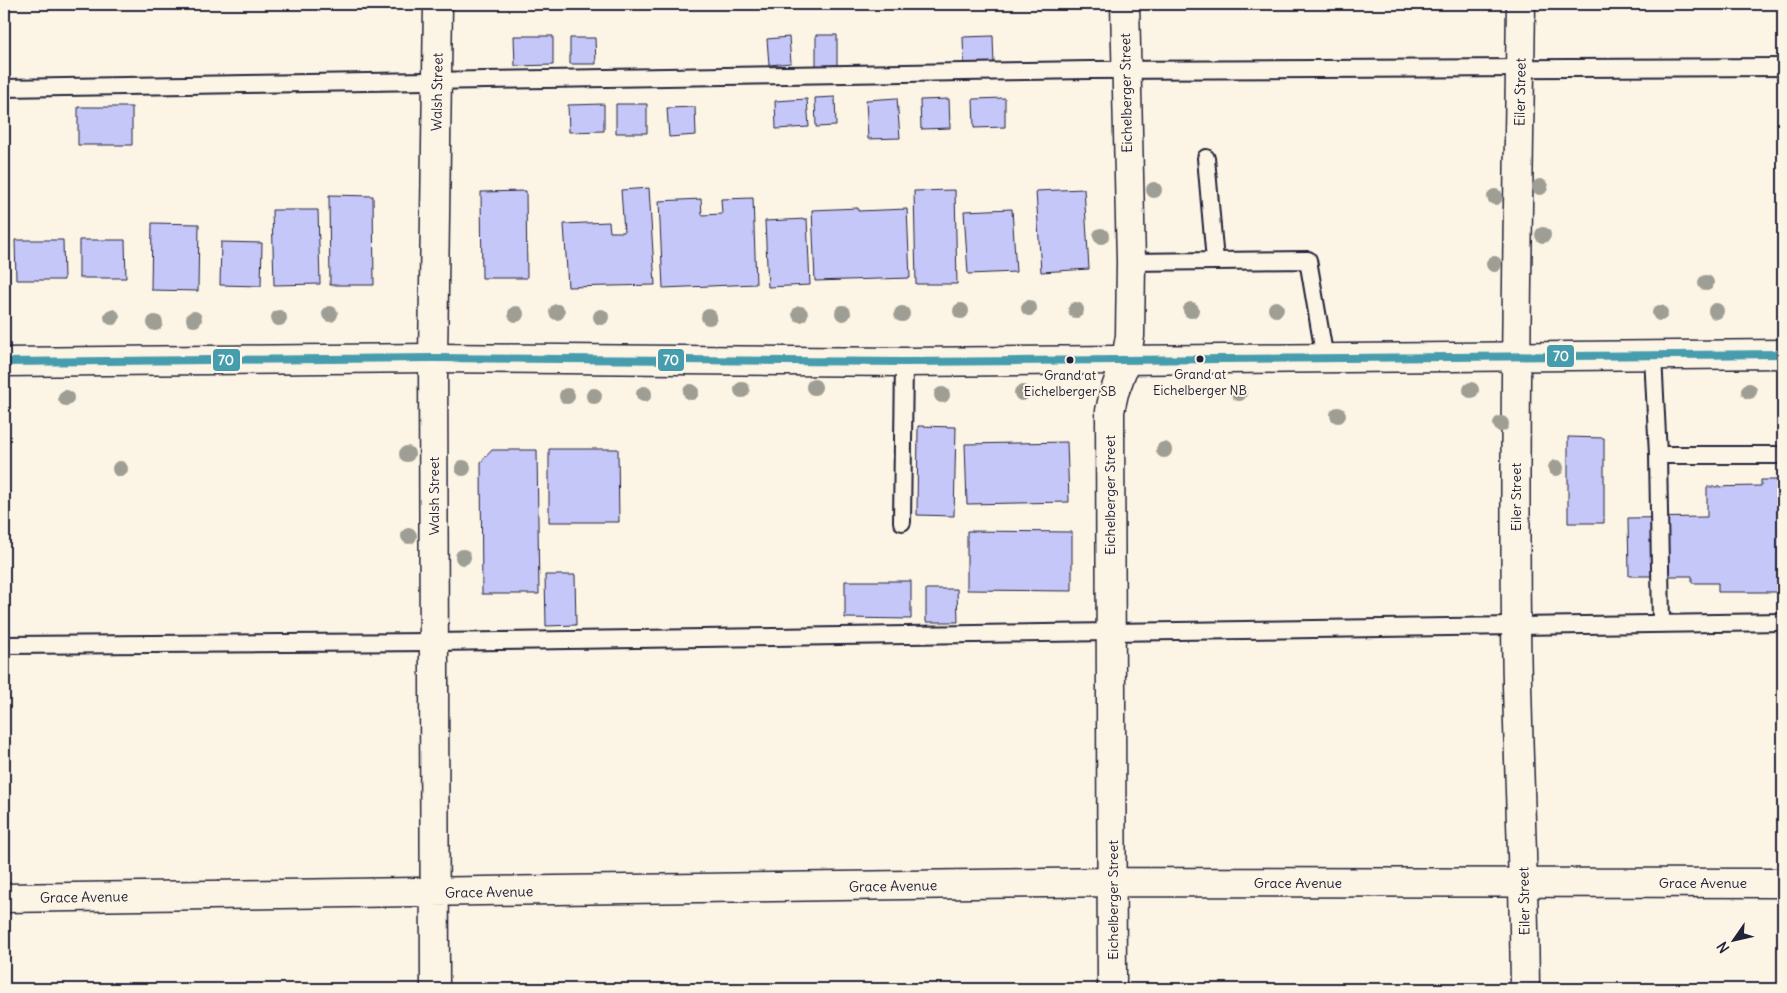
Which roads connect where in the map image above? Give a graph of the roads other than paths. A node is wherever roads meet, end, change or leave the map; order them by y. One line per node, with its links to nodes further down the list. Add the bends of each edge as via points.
1 (438, 4): 7 (street, Walsh Street)
2 (1125, 4): 6 (street, Eichelberger Street)
3 (1521, 4): 5 (street, Eiler Street)
4 (1783, 67): 5 (lane)
5 (1520, 68): 6 (lane); 15 (street, Eiler Street)
6 (1125, 70): 7 (lane); 11 (street, Eichelberger Street)
7 (438, 82): 8 (lane); 14 (street, Walsh Street)
8 (4, 88)
9 (1206, 158): 10 (lane)
10 (1215, 261): 11 (lane); 16 (lane, via 1308,260)
11 (1131, 262): 17 (street, Eichelberger Street, via 1130,336)
12 (1783, 354): 13 (street)
13 (1653, 356): 15 (street); 20 (lane)
14 (433, 358): 18 (street); 19 (street); 27 (street, Walsh Street)
15 (1516, 358): 16 (street); 25 (street, Eiler Street)
16 (1325, 359): 17 (street)
17 (1126, 360): 19 (street); 26 (street, Eichelberger Street, via 1110,411)
18 (4, 362)
19 (904, 362): 22 (lane)
20 (1658, 455): 21 (lane); 24 (lane)
21 (1783, 455)
22 (902, 522)
23 (1783, 622): 24 (lane)
24 (1660, 623): 25 (lane)
25 (1516, 626): 26 (lane); 30 (street, Eiler Street)
26 (1110, 630): 27 (lane); 29 (street, Eichelberger Street)
27 (436, 642): 28 (lane); 32 (street, Walsh Street)
28 (4, 645)
29 (1113, 882): 30 (street, Grace Avenue); 32 (street, Grace Avenue); 35 (street, Eichelberger Street)
30 (1524, 883): 31 (street, Grace Avenue); 36 (street, Eiler Street)
31 (1783, 883)
32 (435, 892): 33 (street, Grace Avenue); 34 (street, Walsh Street)
33 (4, 898)
34 (435, 989)
35 (1112, 989)
36 (1525, 989)

